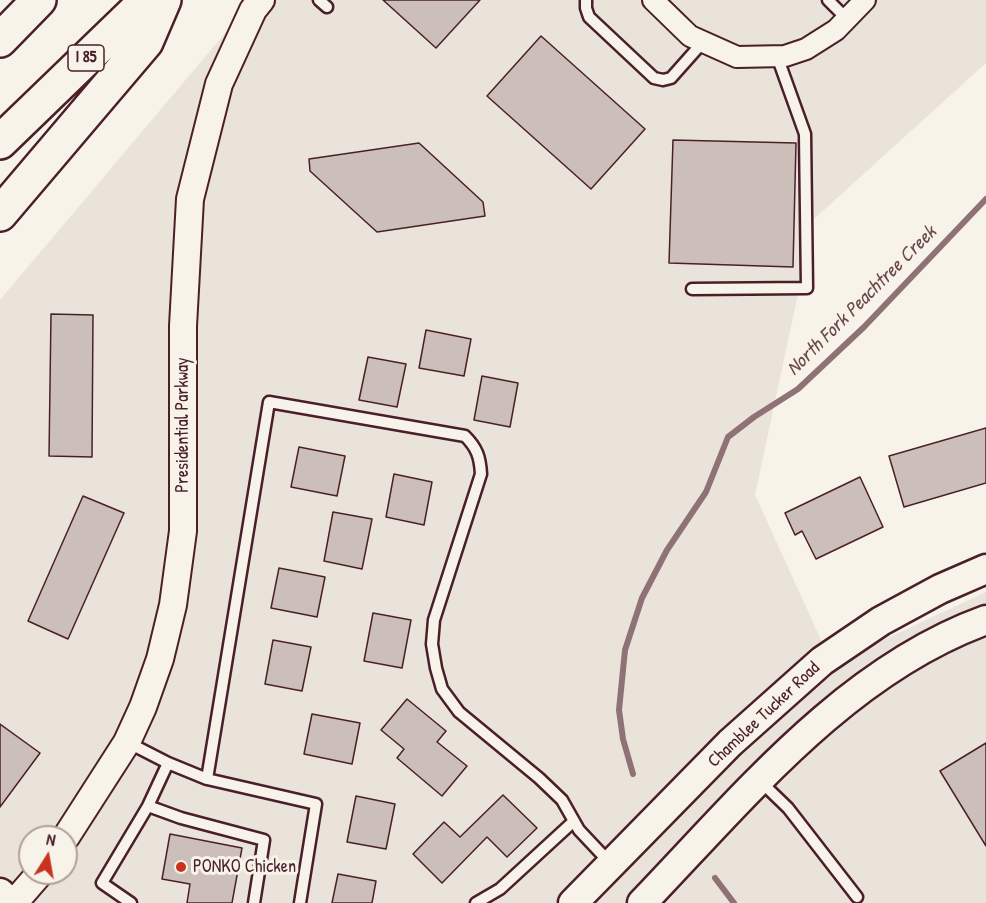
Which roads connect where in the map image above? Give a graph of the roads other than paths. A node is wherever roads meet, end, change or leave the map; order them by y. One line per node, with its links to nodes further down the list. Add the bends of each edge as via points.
1 (39, 0): 10 (highway)
2 (147, 0): 13 (highway, I 85)
3 (164, 0): 14 (highway, via 146,42)
4 (261, 0): 18 (street, Presidential Parkway, via 219,84 190,199 183,326 183,531 173,605 160,659)
5 (586, 0): 11 (lane, via 589,17 654,78 671,78)
6 (653, 0): 11 (street, via 690,36)
7 (828, 0): 9 (lane)
8 (865, 0): 9 (street)
9 (847, 19): 12 (street, via 806,49)
10 (0, 40)
11 (703, 42): 12 (street, via 737,57)
12 (777, 56): 15 (lane, via 805,134 807,288)
13 (0, 142)
14 (0, 214)
15 (692, 289)
16 (986, 569): 25 (main road, Chamblee Tucker Road, via 881,621 822,661 730,743)
17 (986, 620): 21 (main road, via 905,659 846,700)
18 (127, 742): 19 (lane); 24 (street, Presidential Parkway)
19 (168, 764): 20 (lane); 22 (lane)
20 (207, 779): 23 (lane, via 269,402 465,436 475,447 481,474 434,620 436,668 442,689 459,712 562,800); 32 (lane, via 316,804)
21 (759, 781): 28 (lane, via 788,808); 35 (main road)
22 (148, 807): 30 (lane, via 102,883); 31 (lane, via 264,840)
23 (574, 821): 25 (lane); 33 (lane, via 500,889)
24 (74, 825)
25 (611, 864): 34 (main road, Chamblee Tucker Road)
26 (29, 885): 29 (street)
27 (0, 893): 29 (main road)
28 (857, 897)
29 (13, 903)
30 (131, 903)
31 (254, 903)
32 (300, 903)
33 (476, 903)
34 (573, 903)
35 (642, 903)

